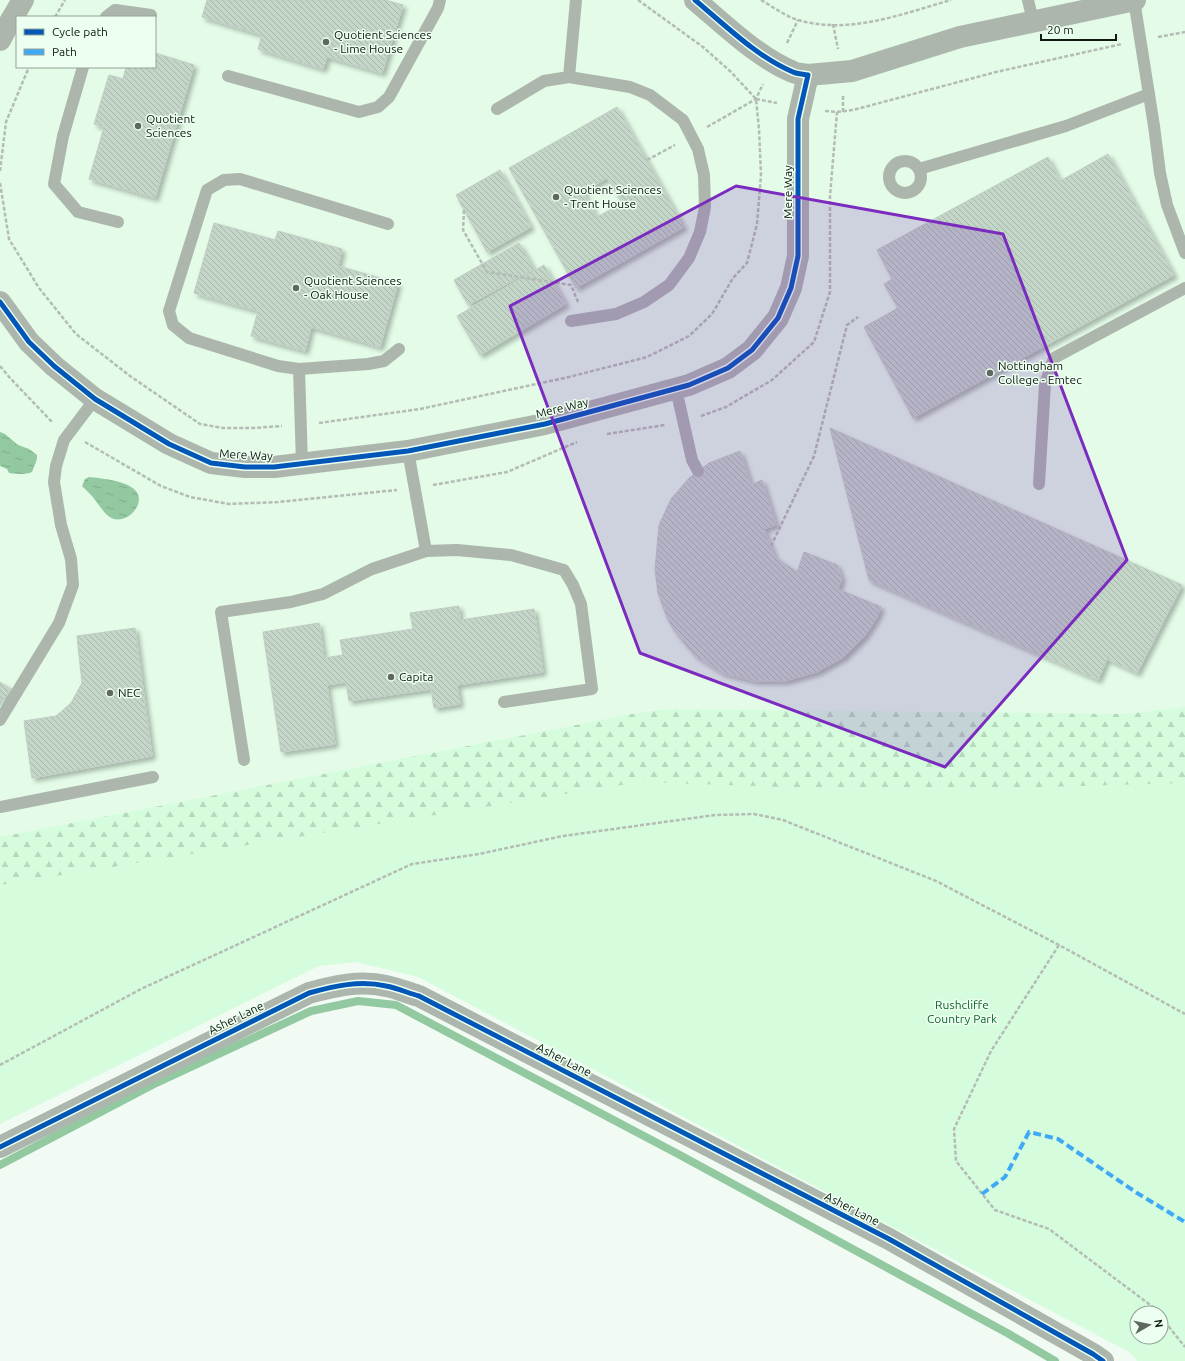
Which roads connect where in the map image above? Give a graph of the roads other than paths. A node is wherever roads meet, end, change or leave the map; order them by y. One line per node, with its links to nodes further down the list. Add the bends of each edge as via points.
1 (24, 0): 9 (street)
2 (440, 0): 15 (lane, via 389,97 378,107 359,112)
3 (576, 0): 16 (lane)
4 (695, 0): 14 (street, via 774,62 794,73)
5 (1028, 0): 11 (lane)
6 (1134, 0): 11 (street); 17 (lane)
7 (151, 15): 10 (lane, via 116,10)
8 (16, 16): 12 (street)
9 (16, 16)
10 (107, 16)
11 (1033, 21): 14 (street, via 960,37 852,71)
12 (8, 33)
13 (83, 68): 20 (lane, via 63,136 54,184 78,212)
14 (808, 75): 28 (street, Mere Way, via 798,119 798,256 784,306 778,318 752,350 728,368)
15 (228, 76)
16 (569, 78): 18 (lane, via 544,82); 25 (lane, via 630,87 650,95 683,120 698,149 704,175 705,206 700,232 689,258 668,285 644,302 616,314)
17 (1149, 94): 19 (lane, via 1066,126); 22 (lane, via 1167,205)
18 (497, 109)
19 (919, 169)
20 (118, 222)
21 (388, 224): 27 (lane, via 240,179 224,180 207,190 169,311 173,326 189,338 278,366)
22 (1185, 253)
23 (1185, 288): 33 (lane, via 1054,358 1045,384)
24 (0, 302): 29 (street, Mere Way, via 29,342 54,366)
25 (571, 321)
26 (399, 349): 27 (lane, via 384,361)
27 (299, 369): 31 (lane)
28 (676, 389): 30 (street, Mere Way, via 545,424); 32 (lane, via 692,460)
29 (95, 398): 31 (street, Mere Way, via 169,444 211,463 245,467); 36 (lane, via 64,440 54,482 61,525 71,559 72,585 59,623)
30 (408, 451): 31 (street, Mere Way); 34 (lane)
31 (302, 464)
32 (698, 471)
33 (1039, 484)
34 (426, 551): 35 (lane, via 457,550 511,555 564,570 573,584 581,604 592,689); 37 (lane, via 372,569 323,594 291,602 222,612)
35 (504, 702)
36 (0, 720)
37 (244, 760)
38 (153, 777): 39 (lane)
39 (0, 807)
40 (0, 1147): 41 (street, Asher Lane, via 309,993 356,983 386,986 419,996 889,1239)
41 (1103, 1361)

